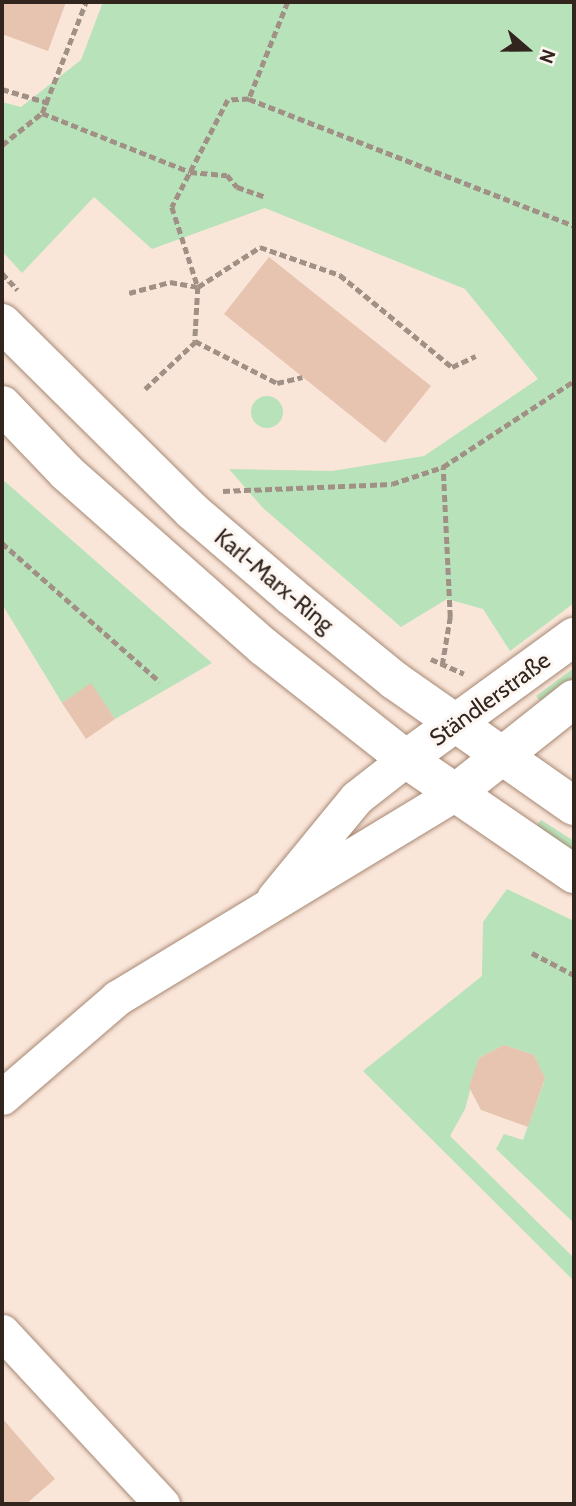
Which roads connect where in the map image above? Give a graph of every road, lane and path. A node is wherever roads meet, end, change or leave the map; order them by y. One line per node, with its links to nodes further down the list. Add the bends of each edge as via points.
1 (86, 2): 5 (path)
2 (288, 2): 4 (path)
3 (2, 89): 5 (path)
4 (249, 99): 8 (path, via 228,100); 10 (path)
5 (49, 103): 6 (path)
6 (41, 113): 7 (path); 8 (path)
7 (2, 145)
8 (191, 172): 9 (path, via 228,175 237,187); 12 (path, via 172,207)
9 (267, 197)
10 (574, 226)
11 (2, 273): 14 (path)
12 (198, 287): 13 (path, via 170,282); 15 (path); 16 (path, via 260,247 340,275 452,367)
13 (129, 293)
14 (15, 312): 32 (main road, Karl-Marx-Ring, via 192,511)
15 (195, 341): 17 (path, via 277,383); 19 (path)
16 (476, 356)
17 (302, 377)
18 (574, 381): 21 (path)
19 (145, 389)
20 (2, 405): 34 (main road, via 203,596)
21 (443, 467): 23 (path, via 391,484); 28 (path, via 450,617)
22 (213, 482): 23 (path)
23 (222, 491): 24 (path)
24 (233, 500)
25 (2, 543): 29 (path)
26 (574, 637): 30 (main road, Ständlerstraße)
27 (424, 655): 28 (path)
28 (442, 665): 30 (path)
29 (160, 682)
30 (495, 696): 32 (main road, Ständlerstraße)
31 (574, 699): 33 (main road)
32 (456, 724): 33 (main road, Karl-Marx-Ring); 34 (main road, Ständlerstraße)
33 (499, 755): 35 (main road); 36 (main road, Karl-Marx-Ring)
34 (406, 759): 35 (main road); 38 (street, via 356,797)
35 (454, 794): 37 (main road); 38 (street)
36 (574, 806)
37 (574, 874)
38 (265, 909): 41 (street, via 100,1010)
39 (532, 953): 40 (path)
40 (574, 975)
41 (2, 1097)
42 (2, 1332): 43 (street)
43 (162, 1504)

